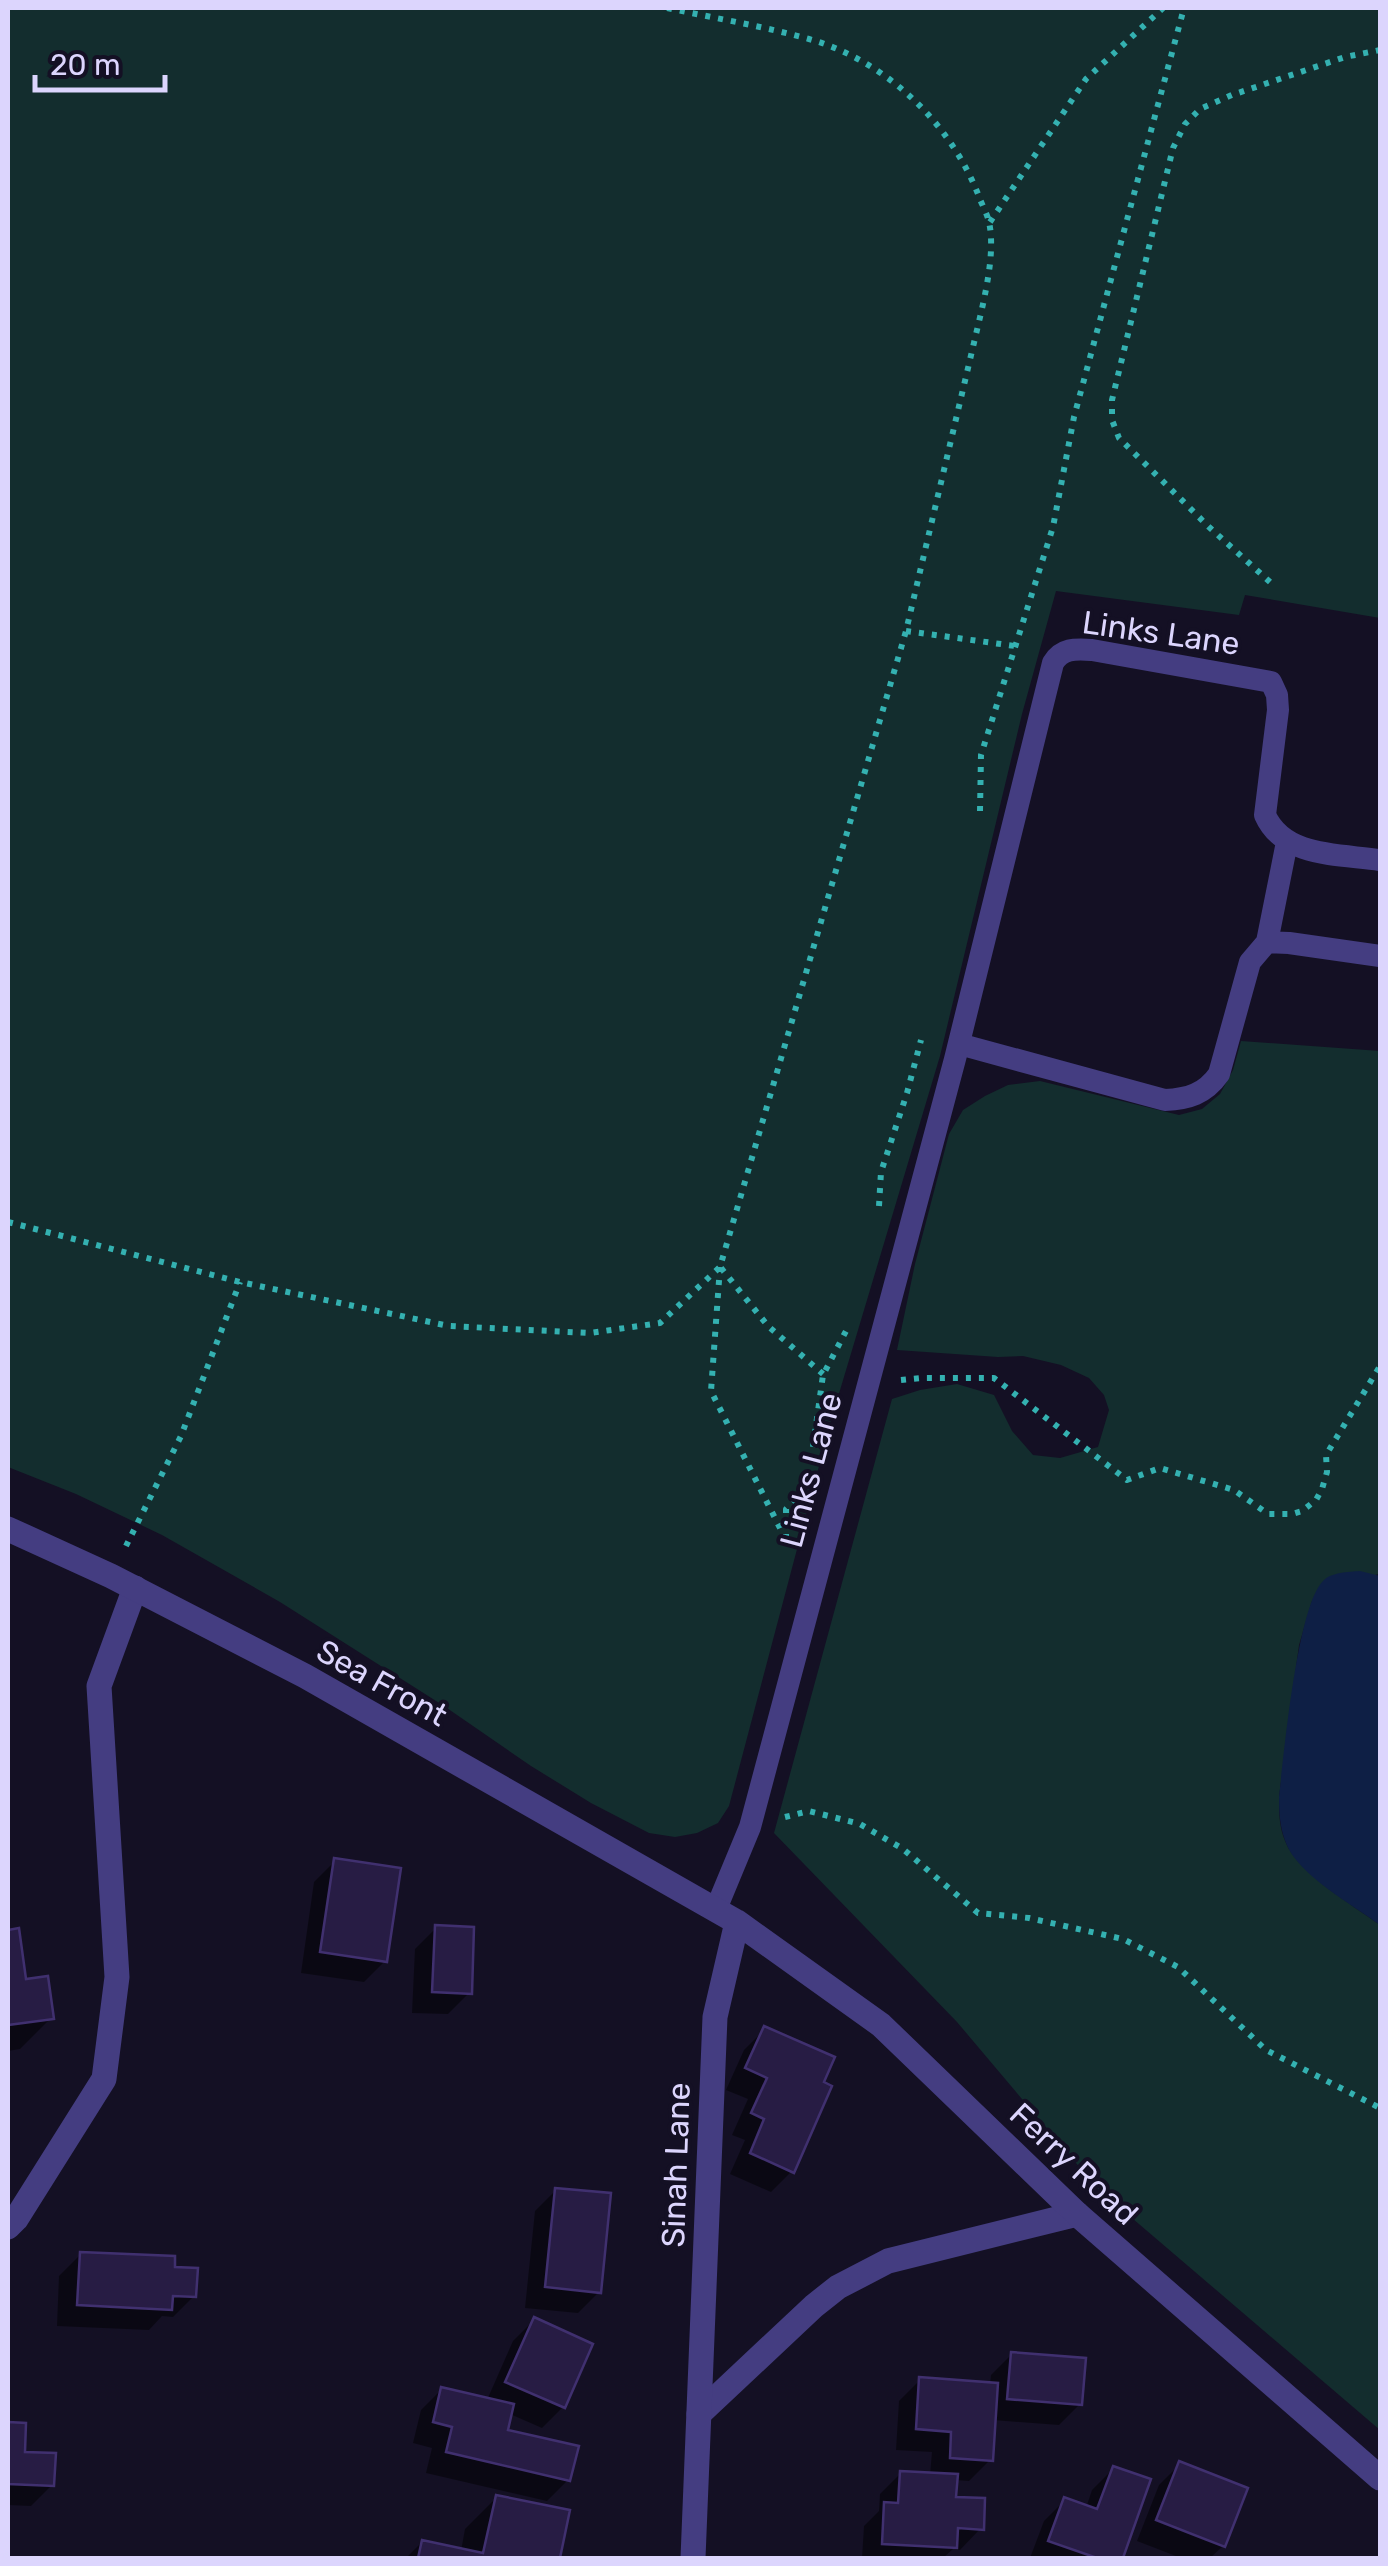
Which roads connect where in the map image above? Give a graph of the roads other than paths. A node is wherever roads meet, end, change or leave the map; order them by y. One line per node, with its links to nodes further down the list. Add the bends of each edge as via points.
1 (1287, 842): 2 (lane); 3 (lane); 5 (lane, Links Lane, via 1264,815 1278,710 1271,682 1092,650 1058,654)
2 (1380, 860)
3 (1267, 942): 4 (lane); 5 (lane, via 1250,962 1219,1074 1195,1096 1165,1100)
4 (1380, 956)
5 (959, 1044): 8 (lane, Links Lane)
6 (8, 1529): 7 (street, Sea Front)
7 (136, 1588): 8 (street, Sea Front); 10 (street, via 99,1686 117,1976 104,2079)
8 (726, 1915): 9 (street, Ferry Road, via 881,2026); 11 (street, Sinah Lane, via 715,2018)
9 (1077, 2214): 11 (street, via 861,2273 814,2306); 12 (street, Ferry Road)
10 (8, 2227)
11 (699, 2414): 13 (street, Sinah Lane)
12 (1380, 2478)
13 (693, 2558)

